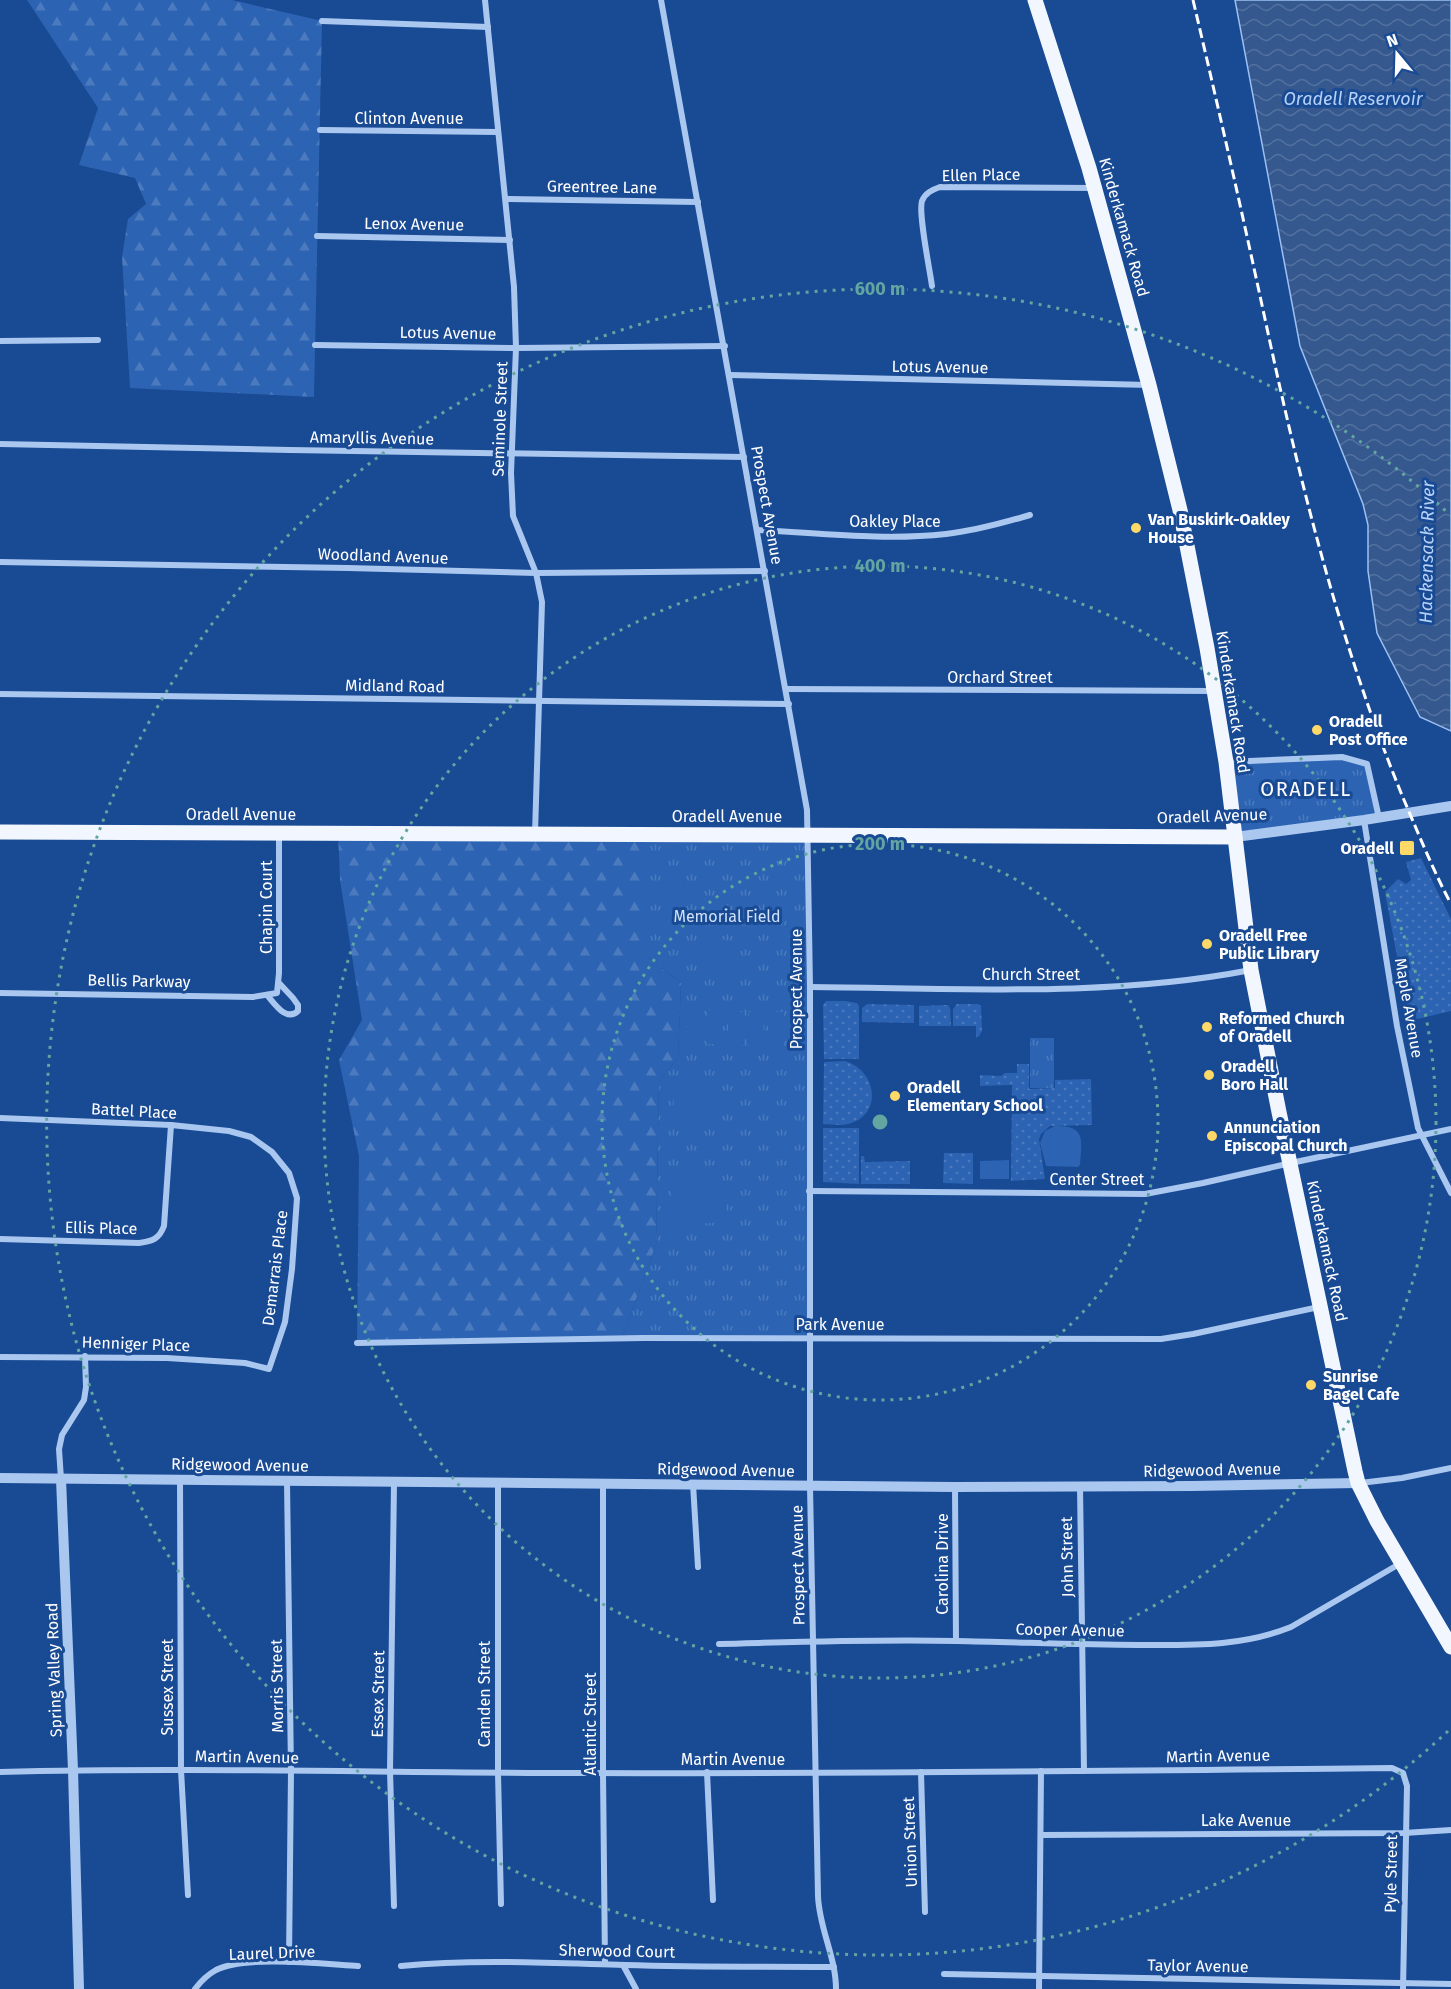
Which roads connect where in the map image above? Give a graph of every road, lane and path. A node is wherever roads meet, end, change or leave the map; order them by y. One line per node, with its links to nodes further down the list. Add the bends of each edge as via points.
1 (485, 0): 5 (street, Seminole Street)
2 (661, 0): 10 (street, Prospect Avenue)
3 (1035, 0): 8 (main road, Kinderkamack Road)
4 (322, 21): 5 (street)
5 (488, 27): 7 (street, Seminole Street)
6 (320, 130): 7 (street, Clinton Avenue)
7 (498, 132): 9 (street, Seminole Street)
8 (1095, 188): 13 (street, Ellen Place, via 932,190 921,208); 20 (main road, Kinderkamack Road)
9 (506, 199): 10 (street, Greentree Lane); 12 (street, Seminole Street)
10 (698, 202): 17 (street, Prospect Avenue)
11 (317, 236): 12 (street, Lenox Avenue)
12 (510, 240): 18 (street, Seminole Street)
13 (932, 286)
14 (98, 340): 15 (street)
15 (0, 341)
16 (315, 345): 18 (street, Lotus Avenue)
17 (725, 346): 18 (street, Lotus Avenue); 19 (street, Prospect Avenue)
18 (516, 348): 22 (street, Seminole Street)
19 (730, 375): 20 (street, Lotus Avenue); 23 (street, Prospect Avenue)
20 (1149, 385): 30 (main road, Kinderkamack Road, via 1180,510)
21 (0, 444): 22 (street, Amaryllis Avenue)
22 (512, 453): 23 (street, Amaryllis Avenue); 28 (street, Seminole Street, via 513,516)
23 (744, 457): 25 (street, Prospect Avenue)
24 (1030, 515): 25 (street, Oakley Place, via 963,532 916,536)
25 (758, 530): 27 (street, Prospect Avenue)
26 (0, 562): 28 (street, Woodland Avenue)
27 (765, 571): 28 (street, Woodland Avenue); 29 (street, Prospect Avenue)
28 (536, 573): 32 (street, Seminole Street, via 542,602)
29 (786, 689): 30 (street, Orchard Street); 33 (street, Prospect Avenue)
30 (1215, 691): 34 (main road, Kinderkamack Road)
31 (0, 694): 32 (street, Midland Road)
32 (539, 700): 33 (street, Midland Road); 40 (street, Seminole Street)
33 (789, 704): 41 (street, Prospect Avenue, via 807,810)
34 (1226, 762): 36 (street, via 1342,757 1367,764); 42 (main road, Kinderkamack Road)
35 (1451, 806): 36 (street, Oradell Avenue)
36 (1379, 818): 37 (street, Oradell Avenue)
37 (1364, 820): 42 (street, Oradell Avenue); 52 (street, Maple Avenue, via 1397,1026)
38 (0, 832): 39 (main road, Oradell Avenue)
39 (279, 832): 40 (main road, Oradell Avenue); 44 (street, Chapin Court)
40 (535, 834): 41 (main road, Oradell Avenue)
41 (807, 834): 42 (main road, Oradell Avenue); 45 (street, Prospect Avenue)
42 (1235, 837): 43 (main road, Kinderkamack Road)
43 (1251, 969): 45 (street, Church Street, via 1201,979 1118,987); 54 (main road, Kinderkamack Road)
44 (279, 983): 47 (street, Chapin Court); 48 (street, via 298,1005 296,1013 283,1012)
45 (810, 987): 55 (street, Prospect Avenue)
46 (0, 993): 48 (street, Bellis Parkway)
47 (277, 993): 48 (street, Bellis Parkway)
48 (267, 995)
49 (0, 1118): 50 (street, Battel Place)
50 (171, 1125): 53 (street, Battel Place, via 237,1132); 57 (street, Ellis Place, via 160,1236 139,1243)
51 (1451, 1130): 52 (street, Center Street)
52 (1421, 1136): 54 (street, Center Street); 56 (street, Maple Avenue)
53 (263, 1144): 63 (street, Demarrais Place, via 289,1173 297,1198 285,1322)
54 (1291, 1163): 55 (street, Center Street, via 1145,1194); 58 (main road, Kinderkamack Road)
55 (808, 1191): 59 (street, Prospect Avenue)
56 (1451, 1192)
57 (0, 1239)
58 (1320, 1307): 59 (street, Park Avenue, via 1161,1339); 71 (main road, Kinderkamack Road)
59 (809, 1337): 60 (street, Park Avenue); 74 (street, Prospect Avenue)
60 (357, 1343)
61 (85, 1356): 62 (street, Henniger Place); 63 (street, Henniger Place, via 245,1363); 66 (street, Spring Valley Road, via 84,1400 68,1423 59,1449)
62 (0, 1357)
63 (269, 1369)
64 (1451, 1468): 71 (street, Ridgewood Avenue)
65 (0, 1478): 66 (street, Ridgewood Avenue)
66 (61, 1479): 67 (street, Ridgewood Avenue); 85 (street, Spring Valley Road)
67 (180, 1480): 68 (street, Ridgewood Avenue); 86 (street, Sussex Street)
68 (287, 1481): 69 (street, Ridgewood Avenue); 87 (street, Morris Street)
69 (394, 1483): 70 (street, Ridgewood Avenue); 88 (street, Essex Street)
70 (498, 1483): 72 (street, Ridgewood Avenue); 94 (street, Camden Street)
71 (1358, 1483): 76 (street, Ridgewood Avenue); 77 (main road, Kinderkamack Road)
72 (603, 1484): 73 (street, Ridgewood Avenue); 95 (street, Atlantic Street)
73 (693, 1484): 74 (street, Ridgewood Avenue); 78 (street)
74 (810, 1486): 75 (street, Ridgewood Avenue); 79 (street, Prospect Avenue)
75 (955, 1486): 76 (street, Ridgewood Avenue); 80 (street, Carolina Drive)
76 (1080, 1486): 82 (street, John Street)
77 (1402, 1563): 82 (street, Cooper Avenue, via 1272,1634 1210,1646); 83 (main road, Kinderkamack Road)
78 (698, 1567)
79 (813, 1641): 80 (street, Cooper Avenue); 81 (street, Cooper Avenue); 96 (street, Prospect Avenue)
80 (956, 1641): 82 (street, Cooper Avenue)
81 (718, 1644)
82 (1082, 1645): 90 (street, John Street)
83 (1451, 1647)
84 (1392, 1768): 90 (street, Martin Avenue); 98 (street, Pyle Street, via 1406,1778)
85 (73, 1770): 86 (street, Martin Avenue); 91 (street, Martin Avenue); 115 (street, Spring Valley Road)
86 (181, 1770): 87 (street, Martin Avenue); 100 (street, Sussex Street)
87 (291, 1771): 88 (street, Martin Avenue); 105 (street, Morris Street)
88 (390, 1771): 94 (street, Martin Avenue); 103 (street, Essex Street)
89 (1041, 1771): 90 (street, Martin Avenue); 93 (street, Martin Avenue); 99 (street)
90 (1084, 1771)
91 (0, 1772)
92 (707, 1772): 95 (street, Martin Avenue); 96 (street, Martin Avenue); 101 (street)
93 (921, 1772): 96 (street, Martin Avenue); 104 (street, Union Street)
94 (498, 1773): 95 (street, Martin Avenue); 102 (street, Camden Street)
95 (603, 1773): 106 (street, Atlantic Street)
96 (816, 1773): 110 (street, Prospect Avenue, via 819,1913)
97 (1451, 1830): 98 (street, Lake Avenue)
98 (1404, 1833): 99 (street, Lake Avenue); 114 (street, Pyle Street)
99 (1042, 1835): 112 (street)
100 (188, 1895)
101 (712, 1900)
102 (501, 1904)
103 (394, 1906)
104 (925, 1912)
105 (289, 1962): 108 (street, Laurel Drive); 116 (street, Laurel Drive, via 227,1966 205,1977)
106 (605, 1964): 107 (street, Sherwood Court); 109 (street, Sherwood Court)
107 (623, 1965): 110 (street, Sherwood Court); 117 (street)
108 (358, 1966)
109 (400, 1966)
110 (834, 1967): 118 (street, Prospect Avenue)
111 (944, 1974): 112 (street, Taylor Avenue)
112 (1039, 1977): 114 (street, Taylor Avenue); 119 (street)
113 (1451, 1984): 114 (street, Taylor Avenue)
114 (1403, 1986)
115 (80, 1989)
116 (195, 1989)
117 (636, 1989)
118 (836, 1989)
119 (1039, 1989)

